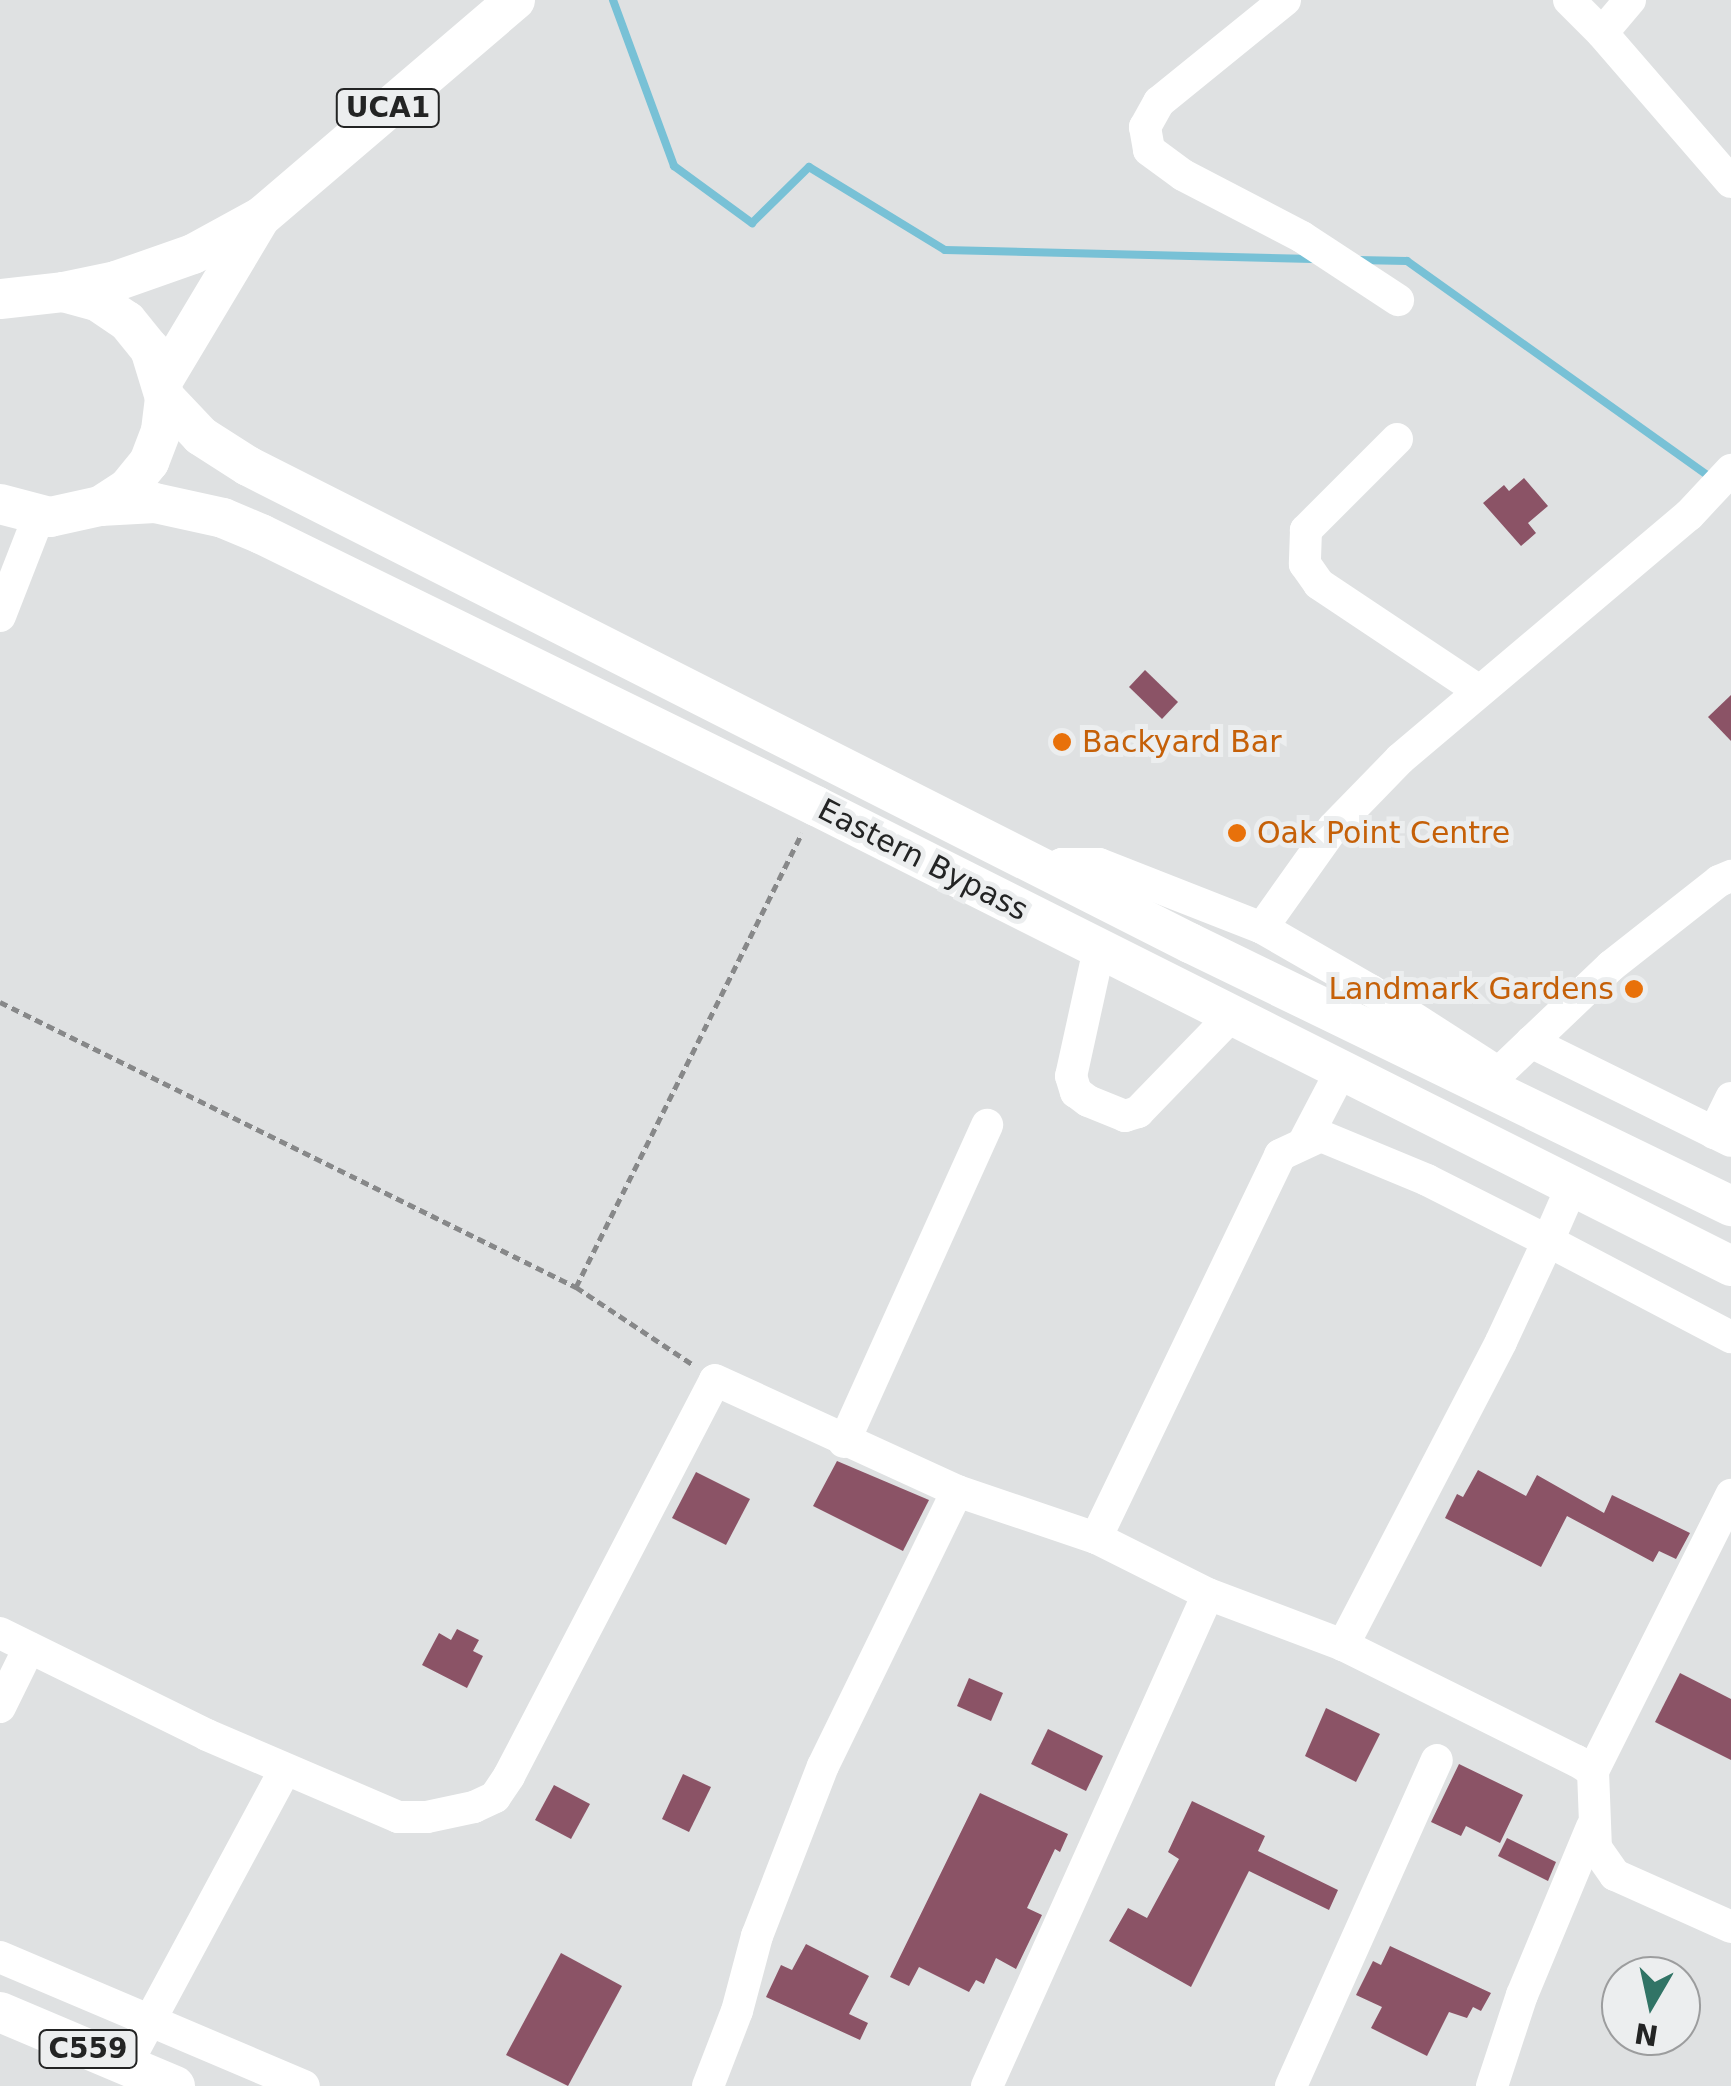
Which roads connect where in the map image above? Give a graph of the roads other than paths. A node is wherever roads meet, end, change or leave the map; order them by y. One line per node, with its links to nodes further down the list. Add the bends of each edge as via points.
1 (515, 0): 7 (main road, UCA1)
2 (1284, 0): 9 (street, via 1159,102 1146,127 1150,150)
3 (1568, 0): 5 (street)
4 (1630, 0): 5 (street)
5 (1602, 32): 6 (street)
6 (1731, 182)
7 (261, 217): 8 (main road, UCA1, via 193,254); 11 (main road, UCA1)
8 (63, 292): 10 (main road, Eastern Bypass); 11 (main road, Eastern Bypass, via 127,320 150,349)
9 (1398, 300)
10 (5, 301)
11 (163, 390): 15 (main road, Eastern Bypass, via 162,431 149,462 128,488); 19 (main road, Eastern Bypass, via 201,436 248,466)
12 (1397, 439): 18 (street, via 1306,530 1305,564 1319,584)
13 (1731, 470): 18 (street, via 1690,515)
14 (0, 504): 16 (main road, Eastern Bypass)
15 (100, 506): 16 (main road, Eastern Bypass); 22 (main road, Eastern Bypass, via 156,504 248,529)
16 (39, 516): 17 (street)
17 (0, 616)
18 (1478, 690): 21 (street, via 1333,828)
19 (1046, 871): 21 (street, via 1099,864); 26 (main road, Eastern Bypass)
20 (1731, 876): 24 (street, via 1611,966)
21 (1262, 928): 26 (street, via 1370,990)
22 (1099, 949): 23 (main road, Eastern Bypass); 23 (street, via 1071,1076 1088,1101 1125,1116 1138,1112)
23 (1231, 1016): 25 (main road, Eastern Bypass)
24 (1531, 1042): 26 (street); 29 (street)
25 (1341, 1071): 30 (street); 31 (main road, Eastern Bypass)
26 (1492, 1080): 32 (main road, Eastern Bypass)
27 (1731, 1098): 29 (street)
28 (987, 1125): 36 (street)
29 (1722, 1137)
30 (1306, 1140): 33 (street, via 1321,1136 1347,1144); 39 (street, via 1280,1155)
31 (1572, 1186): 33 (street); 34 (main road, Eastern Bypass)
32 (1731, 1206)
33 (1548, 1241): 35 (street); 42 (street)
34 (1731, 1266)
35 (1730, 1335)
36 (844, 1442): 37 (street); 45 (street, via 715,1380 495,1797 426,1818 398,1817)
37 (957, 1491): 39 (street); 55 (street, via 822,1766)
38 (1731, 1496): 46 (street)
39 (1096, 1538): 40 (street)
40 (1208, 1594): 42 (street); 56 (street)
41 (14, 1640): 43 (street); 45 (street)
42 (1343, 1644): 46 (street)
43 (0, 1707)
44 (1437, 1760): 57 (street)
45 (285, 1770): 51 (street)
46 (1593, 1771): 47 (street)
47 (1592, 1827): 48 (street, via 1596,1848 1615,1875); 58 (street)
48 (1731, 1927)
49 (0, 1957): 51 (street)
50 (0, 2012): 52 (main road, C559)
51 (151, 2021): 52 (street); 54 (street)
52 (126, 2065): 53 (main road, C559)
53 (175, 2086)
54 (304, 2086)
55 (708, 2086)
56 (988, 2086)
57 (1291, 2086)
58 (1492, 2086)

